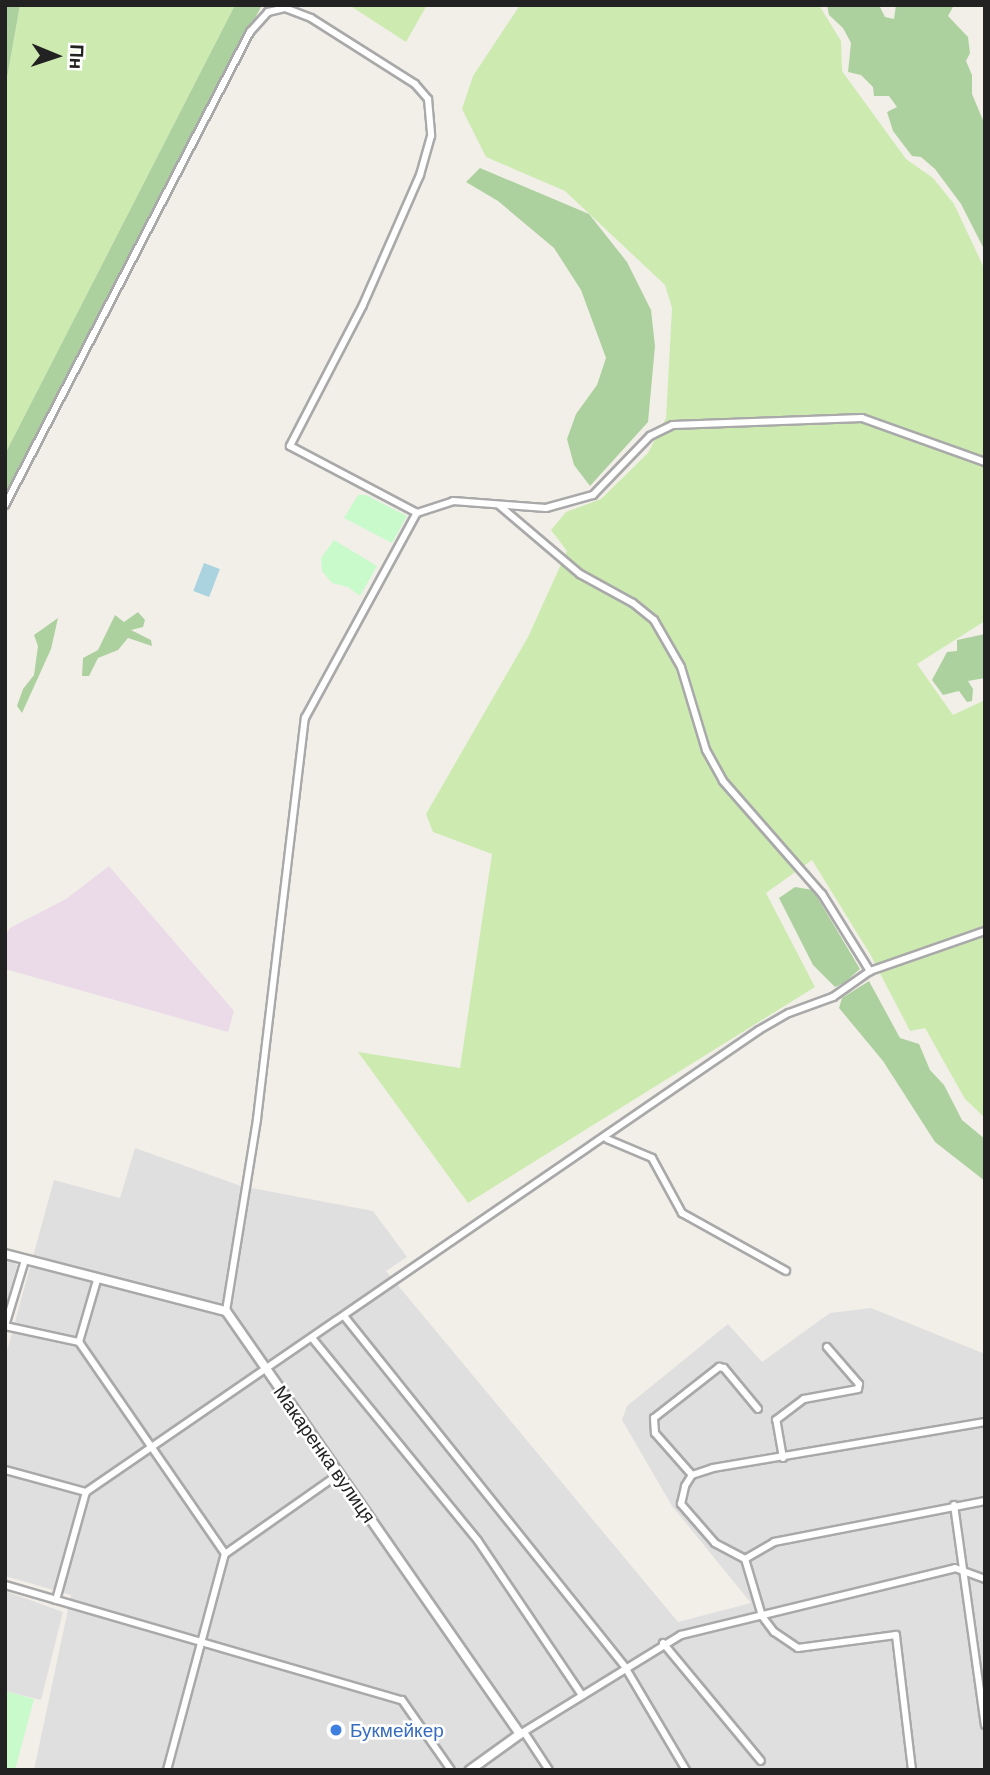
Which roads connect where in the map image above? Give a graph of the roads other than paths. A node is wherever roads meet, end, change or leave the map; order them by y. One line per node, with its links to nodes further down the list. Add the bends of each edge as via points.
1 (985, 462): 2 (street, via 862,418 673,425 650,436 593,495 546,508)
2 (498, 504): 4 (street, via 453,501); 6 (street, via 580,574 654,620 681,667 706,750 723,781 822,894)
3 (5, 506): 4 (street, via 255,25 268,12 293,10 415,85 428,99 431,136 420,175 363,305 290,446)
4 (417, 513): 12 (street, via 305,718 257,1119)
5 (985, 931): 6 (street)
6 (870, 971): 7 (street, via 833,997 789,1013 760,1030)
7 (607, 1139): 10 (street, via 652,1158 682,1213); 13 (street)
8 (5, 1254): 9 (street)
9 (24, 1260): 11 (street); 14 (street)
10 (786, 1271)
11 (97, 1280): 12 (street); 16 (street)
12 (226, 1311): 18 (street, Макаренка вулиця)
13 (344, 1316): 15 (street); 38 (street)
14 (5, 1326): 16 (street)
15 (312, 1338): 18 (street); 39 (street, via 478,1541)
16 (79, 1342): 21 (street)
17 (827, 1347): 22 (street, via 859,1384 858,1389 804,1399 776,1420)
18 (266, 1369): 21 (street); 24 (street, Макаренка вулиця)
19 (758, 1409): 25 (street, via 719,1367 654,1418 655,1433)
20 (985, 1422): 22 (street)
21 (152, 1449): 26 (street); 29 (street)
22 (783, 1458): 25 (street)
23 (5, 1470): 26 (street)
24 (339, 1474): 29 (street); 41 (street, Макаренка вулиця)
25 (692, 1475): 30 (street, via 681,1504 715,1543)
26 (86, 1492): 34 (street)
27 (985, 1501): 28 (street)
28 (954, 1505): 30 (street, via 774,1542); 31 (street)
29 (225, 1554): 36 (street)
30 (745, 1559): 35 (street)
31 (963, 1573): 32 (street); 35 (street, via 955,1568); 40 (street)
32 (985, 1579)
33 (5, 1585): 34 (street)
34 (56, 1600): 36 (street)
35 (762, 1616): 37 (street); 48 (street, via 774,1632 797,1648 896,1635)
36 (202, 1643): 43 (street); 44 (street, via 402,1700)
37 (663, 1643): 38 (street); 42 (street)
38 (625, 1667): 39 (street); 47 (street)
39 (583, 1695): 41 (street)
40 (985, 1726)
41 (522, 1733): 45 (street); 46 (street)
42 (761, 1760)
43 (167, 1770)
44 (451, 1770)
45 (470, 1770)
46 (549, 1770)
47 (686, 1770)
48 (912, 1770)

